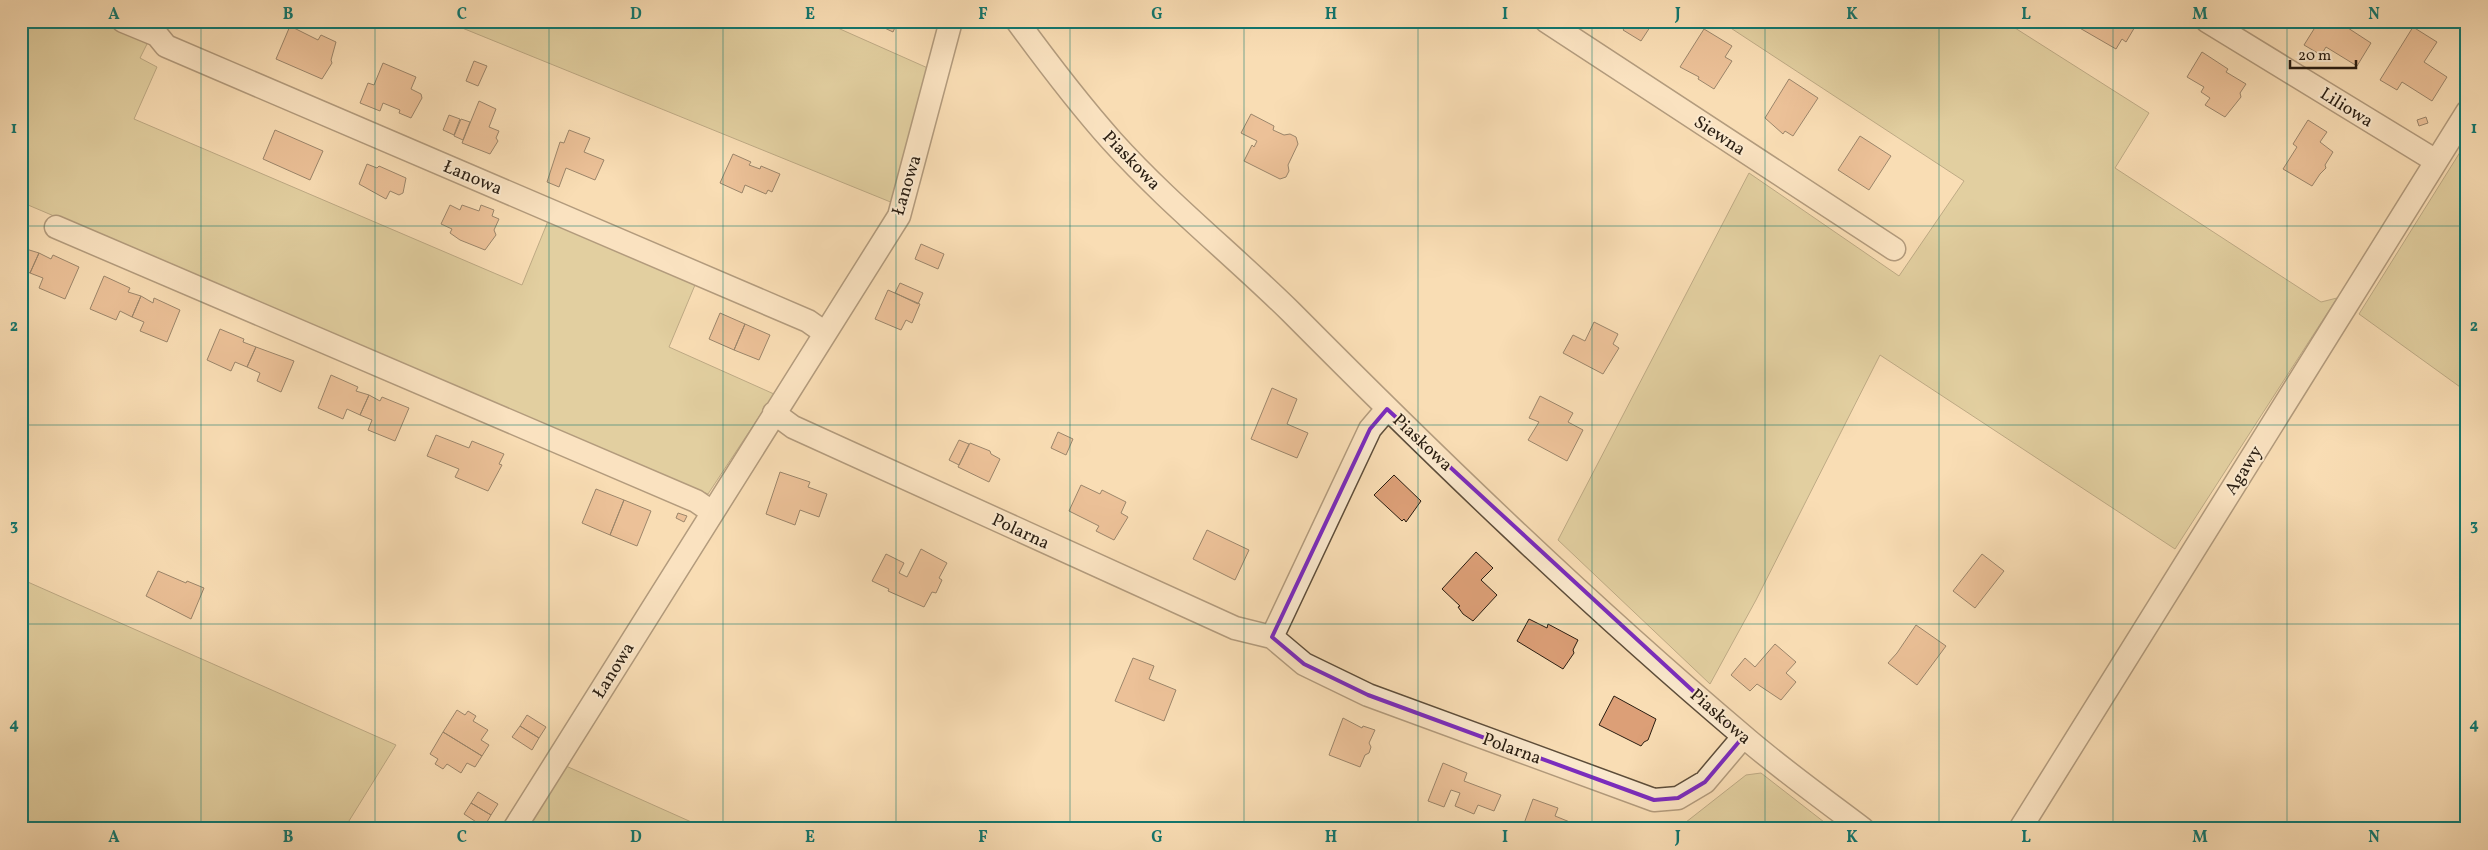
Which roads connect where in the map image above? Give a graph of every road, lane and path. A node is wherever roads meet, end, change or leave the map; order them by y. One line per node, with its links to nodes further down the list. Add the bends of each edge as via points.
1 (123, 21): 10 (street, Łanowa, via 158,35 166,46 808,321)
2 (951, 21): 10 (street, Łanowa, via 899,216)
3 (1017, 21): 11 (street, Piaskowa, via 1062,82 1113,142)
4 (1546, 21): 9 (street, Siewna)
5 (2207, 21): 7 (street, Liliowa)
6 (2467, 112): 7 (street, Agawy)
7 (2436, 161): 18 (street, Agawy)
8 (56, 227): 13 (street, via 696,501)
9 (1894, 249)
10 (825, 333): 12 (street, Łanowa)
11 (1387, 408): 14 (street, via 1370,428); 15 (street, Piaskowa, via 1610,619)
12 (774, 414): 13 (street, Łanowa); 14 (street, Polarna, via 793,427 1234,628)
13 (712, 512): 16 (street, Łanowa)
14 (1272, 637): 15 (street, Polarna, via 1304,664 1368,694 1654,800 1678,798 1705,782)
15 (1743, 737): 17 (street, Piaskowa)
16 (514, 829)
17 (1863, 829)
18 (2020, 829)

